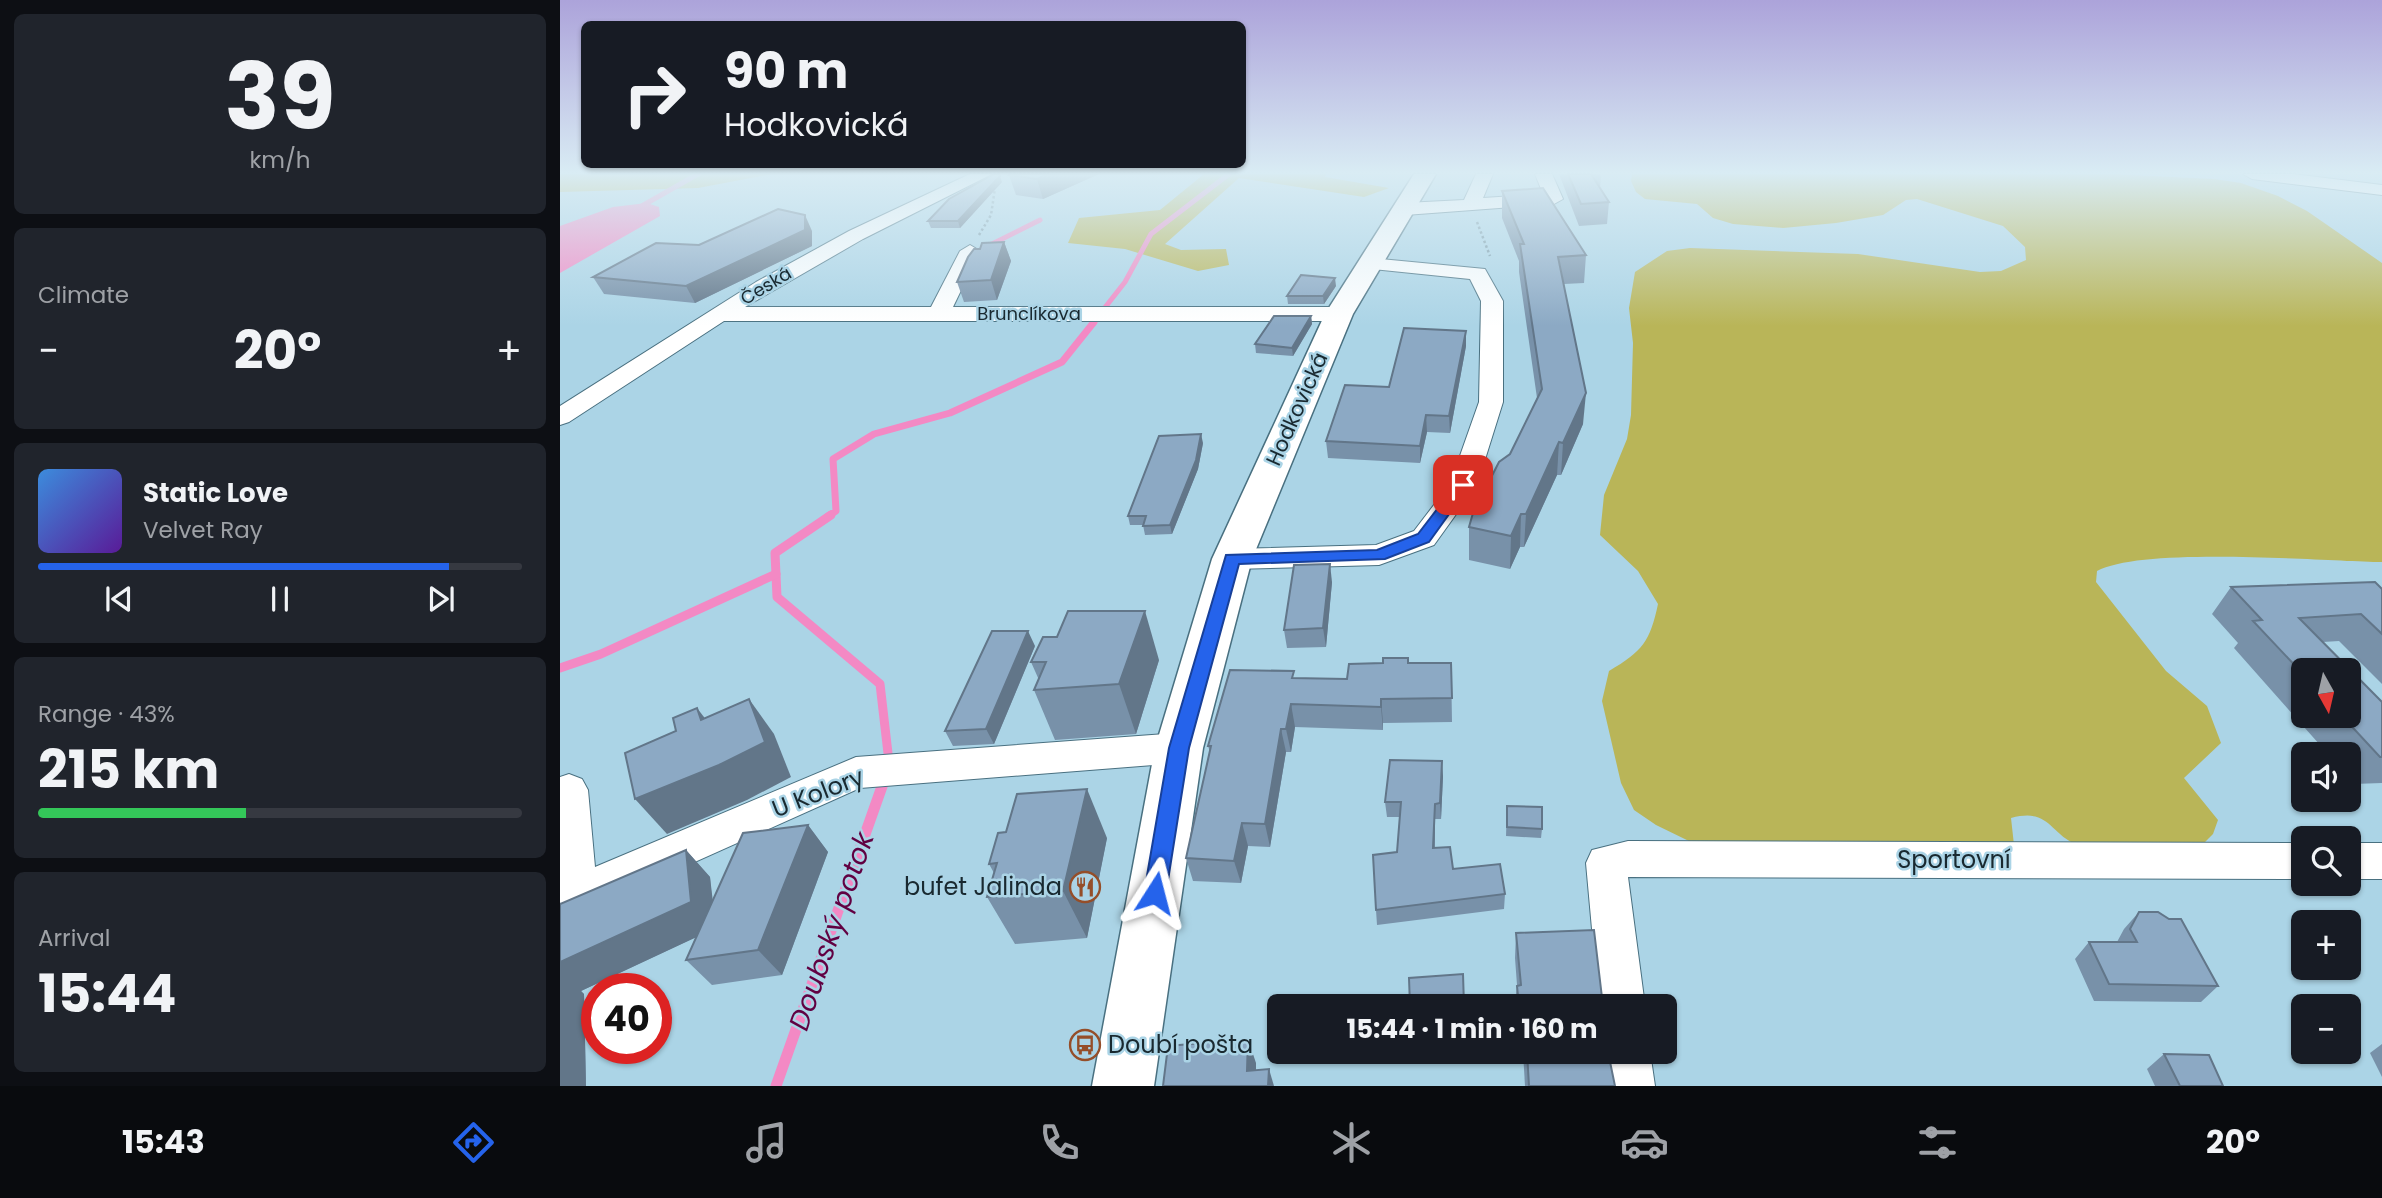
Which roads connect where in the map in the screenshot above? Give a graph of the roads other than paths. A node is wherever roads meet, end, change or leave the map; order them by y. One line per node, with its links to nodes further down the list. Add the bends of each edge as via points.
1 (881, 225): 5 (street, Česká, via 763,286)
2 (1395, 225): 4 (street, Hodkovická)
3 (970, 251): 6 (street)
4 (1370, 264): 7 (street, Hodkovická); 9 (street, via 1478,273 1492,300 1492,401 1463,485 1424,538 1379,555)
5 (720, 314): 6 (street, Brunclíkova); 8 (street, Česká)
6 (939, 314): 7 (street, Brunclíkova)
7 (1339, 314): 9 (street, Hodkovická)
8 (560, 417)
9 (1232, 559): 10 (street, Hodkovická)
10 (1179, 748): 11 (street, U Kolory, via 856,773 577,894); 17 (street, Hodkovická)
11 (569, 790)
12 (2291, 861): 15 (street, Sportovní, via 1628,859 1606,863)
13 (2361, 861): 14 (street)
14 (2382, 861)
15 (1621, 994)
16 (1628, 1064): 18 (street)
17 (1123, 1086)
18 (1631, 1086)

